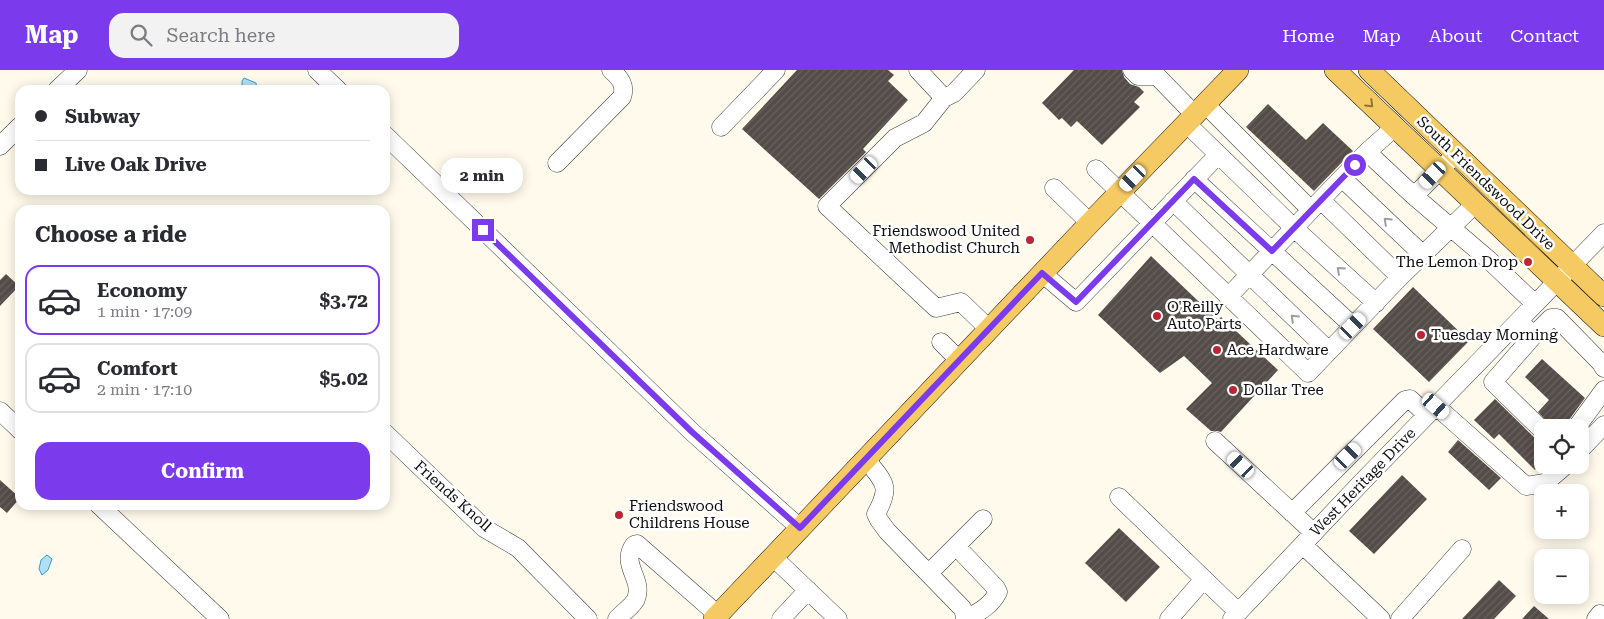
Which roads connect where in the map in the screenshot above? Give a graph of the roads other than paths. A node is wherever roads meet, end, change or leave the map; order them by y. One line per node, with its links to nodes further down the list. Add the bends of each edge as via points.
1 (78, 70): 12 (street)
2 (318, 70): 13 (street)
3 (611, 70): 24 (street, via 621,79 622,97)
4 (776, 70): 16 (street)
5 (976, 70): 14 (street, via 954,93)
6 (1132, 70): 11 (street, via 1138,76)
7 (1238, 70): 15 (main road)
8 (1335, 70): 17 (main road, South Friendswood Drive, one-way to 17)
9 (1368, 70): 22 (main road, South Friendswood Drive)
10 (920, 71): 14 (street)
11 (1160, 73): 15 (street)
12 (62, 85)
13 (333, 85)
14 (944, 98): 56 (street, via 924,123 894,138 827,206 936,308 961,302)
15 (1196, 114): 23 (street); 30 (main road); 34 (street)
16 (722, 127)
17 (1395, 128): 21 (street); 26 (main road, South Friendswood Drive)
18 (15, 131): 20 (street)
19 (390, 140): 80 (street, via 692,432)
20 (0, 146)
21 (1367, 152): 27 (street); 31 (street)
22 (1456, 154): 26 (street); 42 (main road, South Friendswood Drive)
23 (1218, 155): 28 (street); 38 (street)
24 (558, 163)
25 (1096, 169): 30 (street)
26 (1440, 169): 31 (street); 33 (main road, South Friendswood Drive)
27 (1342, 178): 34 (street); 41 (street, one-way to 27)
28 (1194, 179): 32 (street); 40 (street)
29 (1054, 188): 35 (street)
30 (1120, 192): 35 (main road); 36 (street)
31 (1414, 196): 37 (street)
32 (1173, 201): 36 (street); 44 (street)
33 (1475, 204): 37 (street); 46 (main road, South Friendswood Drive)
34 (1316, 205): 38 (street); 45 (street)
35 (1090, 223): 43 (main road)
36 (1150, 224): 43 (street, via 1076,302); 48 (street)
37 (1450, 227): 41 (street); 50 (street)
38 (1294, 228): 40 (street); 49 (street, one-way to 38)
39 (1601, 241): 42 (street, West Heritage Drive)
40 (1272, 251): 44 (street); 54 (street)
41 (1422, 254): 45 (street)
42 (1573, 265): 46 (street, West Heritage Drive); 47 (main road, South Friendswood Drive)
43 (1042, 273): 56 (main road)
44 (1249, 274): 48 (street); 59 (street, one-way to 44)
45 (1400, 277): 49 (street)
46 (1557, 281): 50 (street, West Heritage Drive); 51 (main road, South Friendswood Drive)
47 (1604, 296)
48 (1228, 297): 59 (street, via 1308,374)
49 (1376, 303): 54 (street)
50 (1535, 304): 52 (street, West Heritage Drive)
51 (1585, 307): 53 (street); 55 (main road, South Friendswood Drive)
52 (1519, 320): 57 (street); 62 (street, West Heritage Drive)
53 (1565, 325): 57 (street, via 1557,318 1551,318); 61 (street)
54 (1353, 326): 59 (street)
55 (1604, 326)
56 (990, 329): 60 (main road)
57 (1534, 335): 63 (street)
58 (941, 342): 60 (street)
59 (1329, 351)
60 (960, 361): 74 (main road)
61 (1603, 364)
62 (1476, 365): 63 (street); 65 (street, West Heritage Drive)
63 (1493, 382): 68 (street)
64 (1604, 390): 67 (street)
65 (1432, 410): 75 (street, via 1526,486 1545,483); 78 (street, via 1410,399 1405,400); 81 (street, West Heritage Drive)
66 (0, 411): 69 (street)
67 (1583, 419)
68 (1534, 422)
69 (15, 425)
70 (1604, 425): 73 (street)
71 (390, 438): 91 (street, Friends Knoll, via 484,528 518,548)
72 (1215, 441): 78 (street)
73 (1589, 441)
74 (866, 460): 80 (main road); 85 (street, via 885,484 886,493 876,514 879,520)
75 (1556, 474)
76 (1119, 496): 86 (street)
77 (104, 510): 90 (street)
78 (1292, 513): 81 (street)
79 (983, 519): 82 (street)
80 (800, 528): 84 (main road)
81 (1308, 539): 88 (street, West Heritage Drive); 97 (street)
82 (956, 546): 85 (street); 95 (street, via 998,592 983,610)
83 (1462, 549): 98 (street)
84 (773, 558): 87 (street); 89 (main road)
85 (928, 573): 95 (street, via 962,608)
86 (1204, 579): 88 (street); 96 (street)
87 (808, 590): 93 (street); 94 (street)
88 (1235, 616)
89 (716, 617): 92 (street, via 637,544 630,551 628,561 638,586 636,600)
90 (220, 619)
91 (588, 619)
92 (617, 619)
93 (781, 619)
94 (838, 619)
95 (966, 619)
96 (1169, 619)
97 (1381, 619)
98 (1400, 619)

